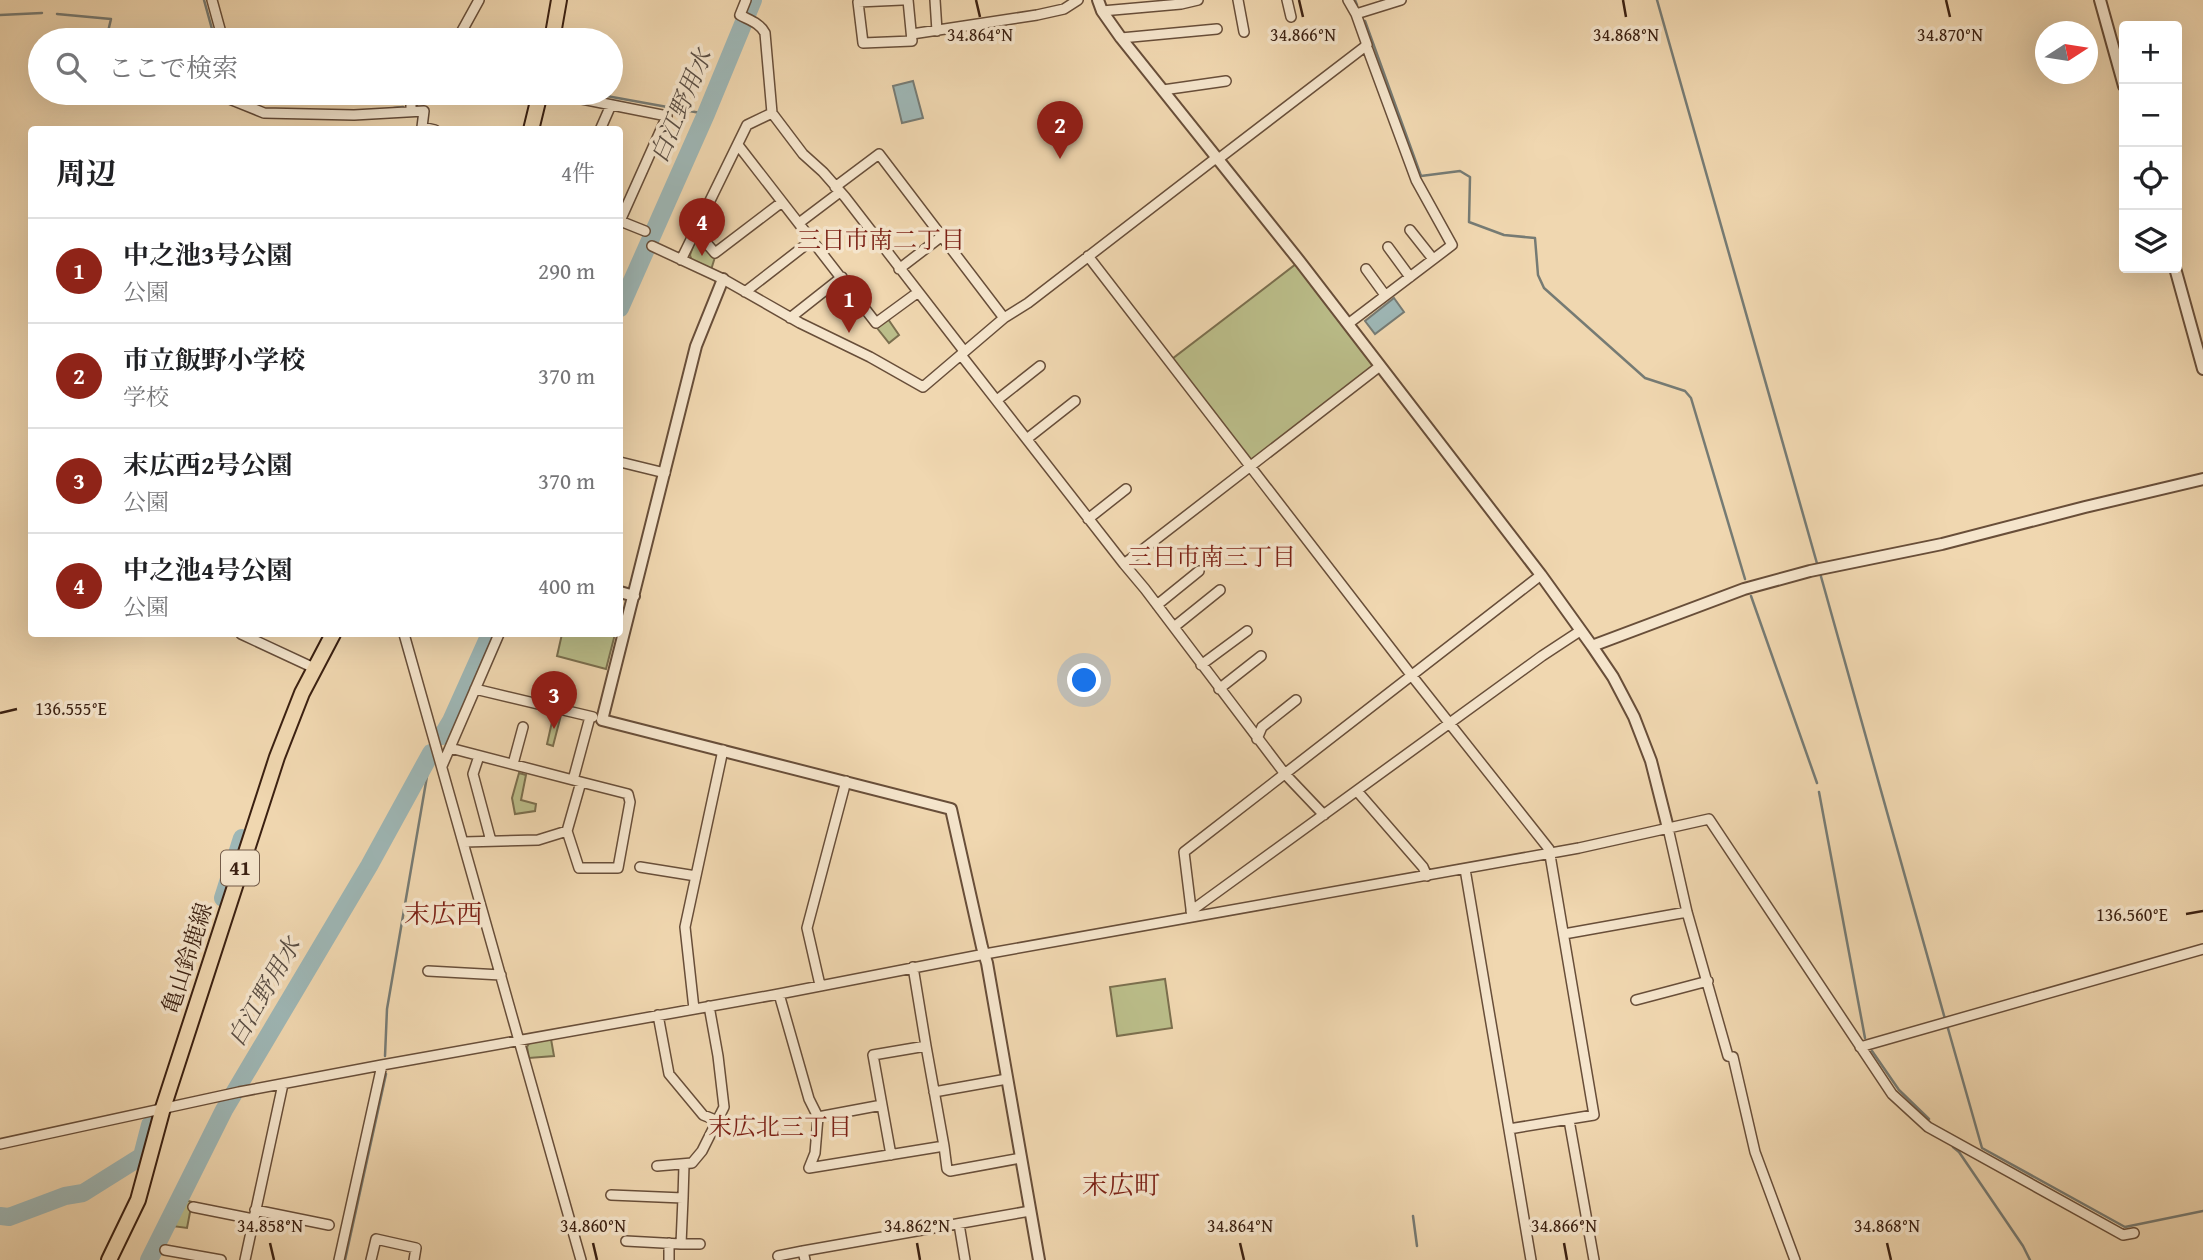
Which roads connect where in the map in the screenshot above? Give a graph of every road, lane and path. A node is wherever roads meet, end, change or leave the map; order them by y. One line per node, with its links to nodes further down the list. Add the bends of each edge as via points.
1 (212, 0): 18 (street)
2 (479, 0): 19 (street)
3 (559, 0): 20 (main road)
4 (747, 0): 36 (street, via 740,15 765,33)
5 (902, 0): 24 (street, via 858,2 863,43 912,41)
6 (908, 0): 24 (street)
7 (935, 0): 22 (street)
8 (1078, 0): 22 (street, via 1064,9 1037,15)
9 (1192, 0): 15 (street, via 1181,4)
10 (1238, 0): 23 (street)
11 (1287, 0): 17 (street)
12 (1348, 0): 16 (street)
13 (1401, 0): 16 (street)
14 (2100, 0): 28 (street)
15 (1099, 3): 25 (street)
16 (1356, 14): 26 (street)
17 (1291, 17)
18 (220, 28)
19 (464, 28)
20 (554, 28)
21 (1217, 29): 25 (street)
22 (937, 31): 24 (street)
23 (1244, 32)
24 (912, 34)
25 (1121, 38): 29 (street)
26 (1365, 46): 41 (street); 55 (street, via 1416,180 1452,245)
27 (1226, 81): 29 (street)
28 (2123, 84)
29 (1163, 90): 41 (street)
30 (243, 105): 35 (street, via 264,114)
31 (411, 105): 35 (street)
32 (537, 105): 38 (main road)
33 (606, 105): 34 (street)
34 (611, 106): 39 (street); 44 (street, via 667,116)
35 (411, 110): 37 (street, via 424,111)
36 (772, 113): 40 (street, via 747,125); 42 (street)
37 (422, 126)
38 (532, 126)
39 (602, 126)
40 (738, 145): 43 (street); 47 (street)
41 (1216, 159): 54 (street); 68 (street)
42 (837, 190): 46 (street); 50 (street, via 879,154); 57 (street)
43 (782, 202): 46 (street); 47 (street, via 715,253)
44 (623, 214)
45 (623, 222): 49 (street)
46 (799, 223): 51 (street)
47 (695, 230): 56 (street)
48 (1410, 230): 55 (street)
49 (645, 231)
50 (942, 236): 57 (street); 67 (street)
51 (812, 240): 60 (street); 63 (street)
52 (652, 246): 56 (street)
53 (1388, 247): 61 (street)
54 (1088, 256): 67 (street); 77 (street)
55 (1433, 259): 61 (street)
56 (681, 260): 62 (street)
57 (900, 269): 64 (street)
58 (1366, 269): 65 (street)
59 (2176, 273): 72 (street)
60 (842, 277): 64 (street, via 876,323); 66 (street)
61 (1410, 277): 65 (street)
62 (723, 279): 63 (street); 78 (street, via 696,346)
63 (745, 292): 66 (street)
64 (917, 292): 69 (street)
65 (1385, 295): 68 (street)
66 (790, 318): 69 (street, via 923,387)
67 (1004, 318): 69 (street)
68 (1348, 324): 71 (street)
69 (963, 353): 73 (street)
70 (1040, 366): 73 (street)
71 (1380, 366): 77 (street); 84 (street)
72 (2203, 369)
73 (997, 400): 75 (street)
74 (1075, 401): 75 (street)
75 (1028, 438): 81 (street)
76 (623, 463): 78 (street)
77 (1252, 466): 82 (street); 100 (street)
78 (666, 473): 87 (street)
79 (2203, 479): 96 (street, via 1744,589)
80 (1126, 489): 81 (street)
81 (1088, 519): 82 (street)
82 (1124, 564): 88 (street)
83 (1199, 571): 88 (street)
84 (1541, 575): 91 (street); 100 (street)
85 (1220, 590): 89 (street)
86 (623, 593): 87 (street)
87 (634, 596): 105 (street)
88 (1157, 605): 89 (street)
89 (1174, 627): 98 (street)
90 (1247, 631): 98 (street)
91 (1580, 631): 96 (street); 106 (street)
92 (247, 637): 99 (street)
93 (331, 637): 99 (main road, 亀山鈴鹿線 / 41)
94 (405, 637): 113 (street)
95 (498, 637): 101 (street)
96 (1592, 646): 119 (street, via 1639,729)
97 (1261, 656): 102 (street)
98 (1201, 665): 102 (street)
99 (314, 668): 151 (main road, 亀山鈴鹿線 / 41, via 276,757)
100 (1412, 676): 106 (street); 114 (street)
101 (475, 689): 104 (street); 109 (street)
102 (1219, 689): 108 (street)
103 (1296, 700): 108 (street, via 1262,727)
104 (590, 717): 105 (street); 115 (street)
105 (602, 720): 110 (street)
106 (1449, 724): 117 (street); 123 (street)
107 (523, 727): 112 (street)
108 (1257, 739): 114 (street)
109 (450, 748): 111 (street); 113 (street)
110 (723, 750): 116 (street); 126 (street)
111 (479, 756): 112 (street); 121 (street, via 473,774)
112 (513, 764): 115 (street)
113 (442, 766): 122 (street)
114 (1285, 774): 118 (street); 129 (street, via 1184,852)
115 (577, 781): 120 (street); 120 (street, via 628,794 618,868 579,868)
116 (846, 781): 132 (street, via 951,809); 137 (street, via 807,929)
117 (1357, 792): 118 (street); 127 (street)
118 (1324, 815): 129 (street)
119 (1668, 828): 123 (street); 128 (street); 145 (street, via 1709,819)
120 (567, 831): 121 (street, via 538,840)
121 (491, 841): 122 (street)
122 (464, 842): 135 (street)
123 (1550, 853): 125 (street); 130 (street)
124 (640, 867): 126 (street)
125 (1465, 869): 127 (street); 155 (street)
126 (696, 876): 141 (street, via 685,927)
127 (1427, 876): 129 (street)
128 (1687, 912): 130 (street); 136 (street)
129 (1192, 914): 132 (street)
130 (1564, 934): 153 (street, via 1594,1115)
131 (2203, 949): 145 (street)
132 (985, 954): 133 (street); 147 (street)
133 (913, 967): 137 (street); 144 (street)
134 (428, 971): 135 (street)
135 (501, 975): 143 (street)
136 (1707, 981): 139 (street); 190 (street, via 1732,1057 1755,1152)
137 (820, 985): 138 (street)
138 (779, 993): 140 (street); 152 (street)
139 (1636, 1000)
140 (709, 1006): 141 (street); 154 (street, via 724,1107)
141 (694, 1009): 142 (street)
142 (658, 1016): 143 (street); 154 (street, via 669,1074 703,1115)
143 (519, 1040): 146 (street); 184 (street)
144 (926, 1046): 149 (street); 150 (street, via 873,1055)
145 (1860, 1047): 169 (street, via 1892,1094 1928,1127 2123,1235)
146 (382, 1065): 148 (street); 181 (street)
147 (1007, 1079): 149 (street); 159 (street)
148 (283, 1084): 151 (street); 166 (street)
149 (934, 1091): 157 (street)
150 (882, 1105): 152 (street); 158 (street)
151 (163, 1108): 156 (street); 178 (main road, 亀山鈴鹿線 / 41, via 138,1200)
152 (818, 1117): 158 (street, via 809,1168)
153 (1569, 1120): 155 (street); 189 (street)
154 (718, 1121): 160 (street, via 702,1151)
155 (1509, 1129): 188 (street)
156 (0, 1144)
157 (943, 1146): 158 (street); 159 (street, via 950,1171)
158 (891, 1154)
159 (1021, 1158): 165 (street)
160 (684, 1165): 161 (street); 163 (street)
161 (657, 1166)
162 (611, 1195): 163 (street)
163 (683, 1198): 172 (street)
164 (193, 1207): 166 (street)
165 (1030, 1211): 167 (street); 187 (street)
166 (254, 1214): 168 (street); 180 (street)
167 (959, 1224): 177 (street); 186 (street)
168 (329, 1225)
169 (2134, 1233)
170 (626, 1241): 171 (street)
171 (669, 1243): 172 (street); 185 (street)
172 (681, 1244): 173 (street)
173 (700, 1244)
174 (164, 1250): 175 (street)
175 (181, 1256): 179 (street)
176 (778, 1256): 177 (street)
177 (804, 1256)
178 (109, 1260)
179 (221, 1260)
180 (244, 1260)
181 (339, 1260)
182 (371, 1260): 183 (street, via 376,1238 416,1248)
183 (414, 1260)
184 (581, 1260)
185 (669, 1260)
186 (965, 1260)
187 (1039, 1260)
188 (1531, 1260)
189 (1594, 1260)
190 (1795, 1260)

